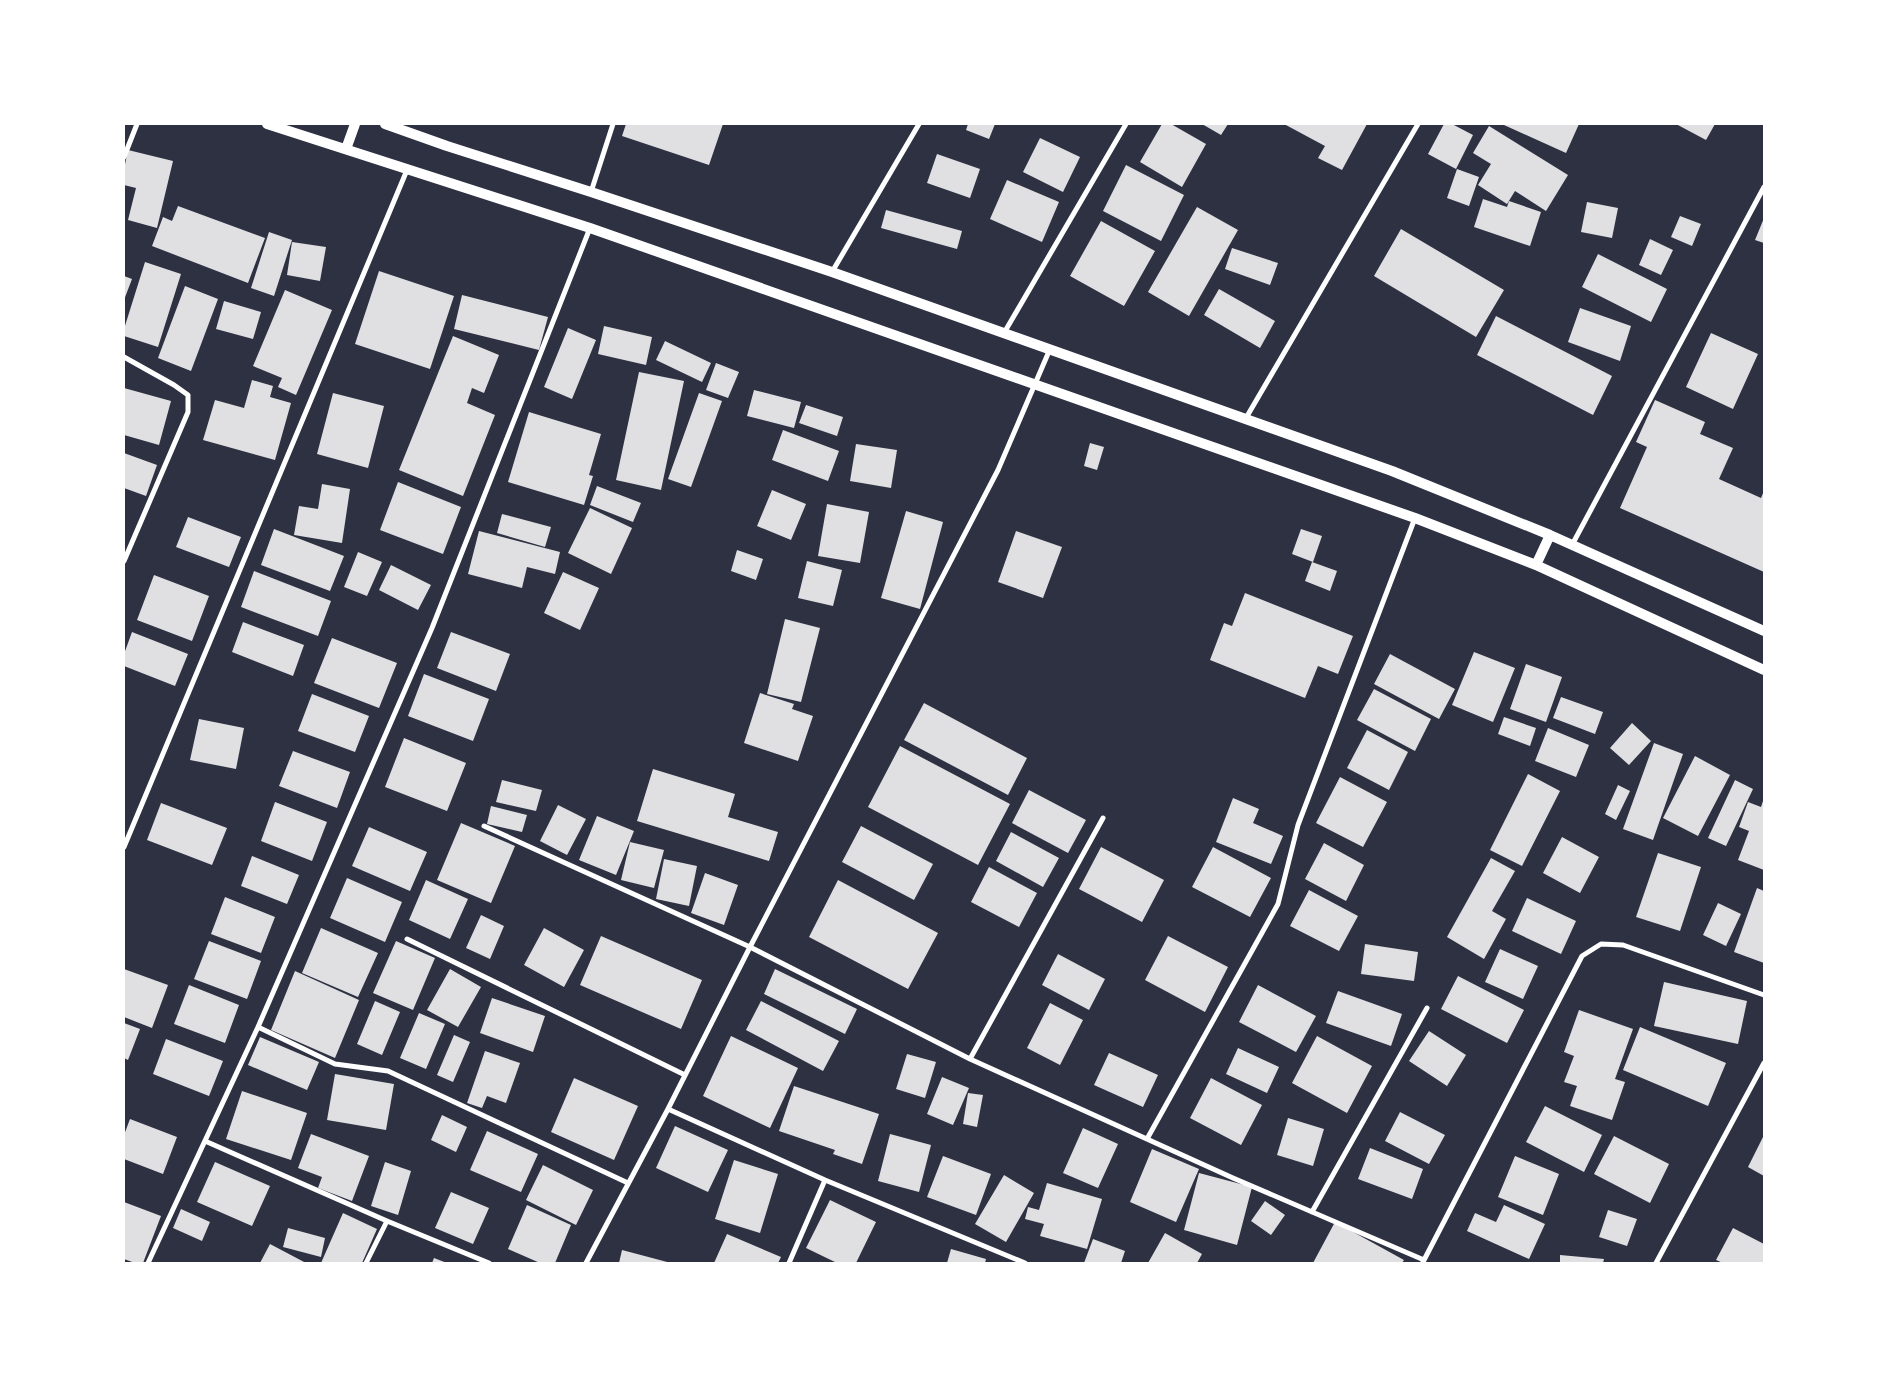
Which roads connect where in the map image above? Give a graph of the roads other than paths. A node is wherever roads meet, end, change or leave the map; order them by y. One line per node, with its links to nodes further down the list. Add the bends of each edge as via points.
1 (137, 124): 10 (street)
2 (267, 124): 9 (main road)
3 (355, 124): 9 (main road)
4 (385, 124): 13 (main road)
5 (613, 124): 13 (street)
6 (919, 124): 15 (street)
7 (1126, 124): 16 (street)
8 (1418, 124): 20 (street)
9 (346, 149): 11 (main road)
10 (124, 157)
11 (407, 170): 14 (main road); 30 (street)
12 (1764, 187): 23 (street)
13 (591, 192): 15 (main road)
14 (590, 228): 19 (main road); 35 (street, via 432,628)
15 (832, 272): 16 (main road)
16 (1004, 332): 17 (main road)
17 (1050, 349): 19 (street); 20 (main road)
18 (124, 357): 24 (street, via 188,395 188,412)
19 (1035, 383): 21 (main road); 32 (street, via 998,470)
20 (1246, 418): 22 (main road, via 1392,471)
21 (1415, 518): 25 (main road); 40 (street, via 1298,825 1278,904)
22 (1550, 535): 23 (main road); 25 (main road)
23 (1572, 546): 26 (main road)
24 (124, 561)
25 (1536, 565): 27 (main road)
26 (1764, 631)
27 (1764, 670)
28 (1103, 818): 36 (street)
29 (484, 826): 32 (street)
30 (124, 847)
31 (407, 939): 38 (street)
32 (750, 946): 36 (street); 38 (street)
33 (1764, 995): 47 (street, via 1623,945 1601,944 1582,956)
34 (1427, 1008): 44 (street)
35 (258, 1027): 41 (street); 43 (street, via 335,1064 388,1071)
36 (970, 1059): 40 (street)
37 (1764, 1063): 54 (street)
38 (685, 1075): 39 (street)
39 (668, 1108): 42 (street); 43 (street)
40 (1147, 1139): 44 (street)
41 (205, 1140): 45 (street); 48 (street)
42 (825, 1180): 46 (street); 52 (street)
43 (628, 1183): 51 (street)
44 (1312, 1212): 47 (street)
45 (386, 1221): 49 (street); 50 (street)
46 (1012, 1261): 53 (street)
47 (1423, 1262)
48 (148, 1263)
49 (366, 1263)
50 (489, 1263)
51 (586, 1263)
52 (789, 1263)
53 (1024, 1263)
54 (1656, 1263)

